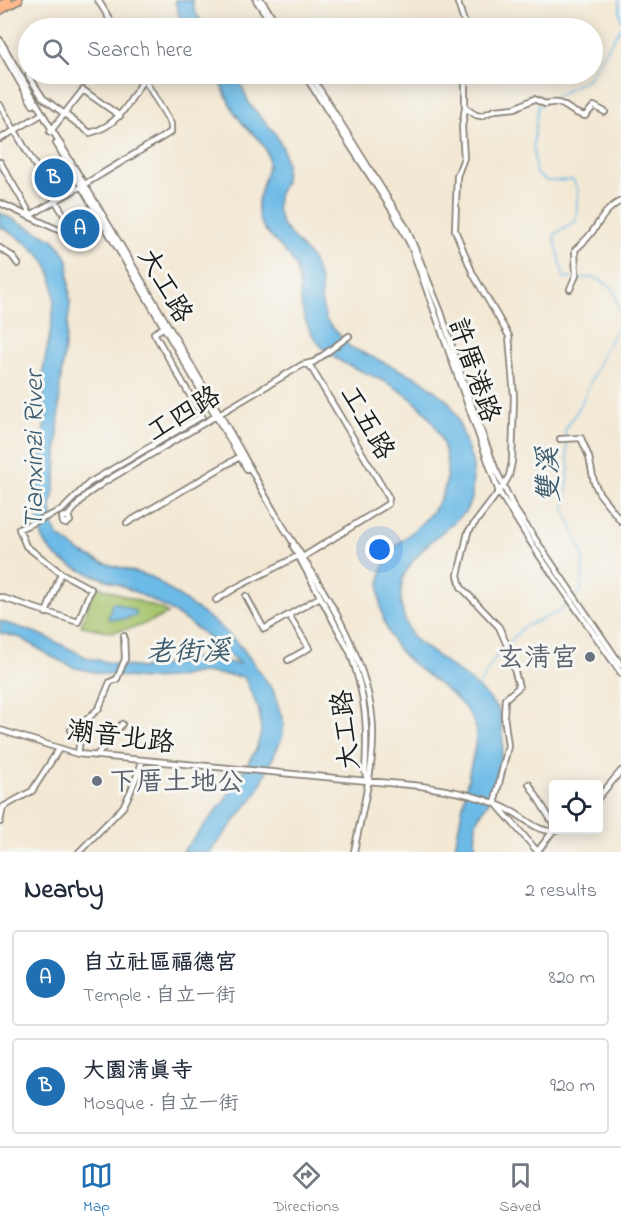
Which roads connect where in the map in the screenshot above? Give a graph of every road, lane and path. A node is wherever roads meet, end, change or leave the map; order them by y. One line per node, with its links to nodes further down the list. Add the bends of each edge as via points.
1 (8, 0): 7 (main road)
2 (19, 0): 8 (main road)
3 (98, 0): 9 (street)
4 (256, 0): 10 (street)
5 (261, 0): 11 (street)
6 (457, 0): 12 (street)
7 (0, 5)
8 (0, 11)
9 (109, 18)
10 (268, 18)
11 (273, 18)
12 (463, 18)
13 (0, 40): 15 (street, 大工路)
14 (0, 48): 16 (street, 大工路)
15 (18, 73)
16 (18, 77)
17 (22, 84): 28 (street, 大工路)
18 (24, 84): 28 (street, 大工路)
19 (34, 84): 29 (street, via 43,98)
20 (138, 84): 30 (street)
21 (147, 84): 36 (street, via 171,124 171,132)
22 (311, 84): 31 (street, 許厝港路)
23 (316, 84): 31 (street, 許厝港路)
24 (465, 84): 26 (street)
25 (0, 105): 32 (street)
26 (465, 108): 27 (street, via 481,116 534,99 556,102 585,116 594,106); 52 (street, via 464,158 457,176 455,230 474,274 509,336 514,397 512,462)
27 (605, 112)
28 (41, 115): 32 (street); 33 (street, 大工路)
29 (64, 115): 30 (street, via 90,133); 30 (street, via 83,90); 33 (street)
30 (120, 116)
31 (335, 117): 52 (street, 許厝港路, via 407,229 441,312)
32 (15, 130): 34 (street); 37 (street)
33 (51, 131): 36 (street, 大工路)
34 (0, 139)
35 (0, 162): 40 (street)
36 (84, 185): 37 (street); 44 (street, 大工路); 49 (street, 大工路)
37 (56, 201): 40 (street); 40 (street, via 72,229 65,233)
38 (621, 201): 43 (street, via 612,205 575,250 575,278)
39 (0, 202): 40 (street)
40 (29, 216)
41 (0, 248): 42 (street)
42 (18, 264)
43 (570, 289)
44 (163, 328): 46 (street, 大工路); 47 (street, via 154,333)
45 (348, 337): 48 (street, 工四路)
46 (169, 338): 47 (street); 49 (street, 大工路)
47 (160, 343): 57 (street, via 202,416 89,483 62,510 19,529 26,546)
48 (309, 364): 49 (street, 工四路); 56 (street, 工五路, via 390,501)
49 (218, 415): 51 (street, 大工路); 53 (street, 工四路, via 92,490)
50 (564, 438): 54 (street, via 581,438 598,493)
51 (241, 456): 55 (street); 56 (street, 大工路)
52 (501, 489): 62 (street, 許厝港路); 62 (street, 許厝港路, via 572,592); 81 (street, via 468,532 458,575 461,587 499,627 519,687 505,699 508,746)
53 (68, 516)
54 (621, 521)
55 (127, 524)
56 (301, 556): 59 (street, 大工路); 61 (street)
57 (60, 573): 63 (street); 63 (street, via 91,589 78,622)
58 (246, 596): 64 (street, via 264,629)
59 (322, 596): 64 (street); 78 (street, 大工路, via 352,646 368,692 373,741)
60 (0, 597): 63 (street)
61 (216, 600)
62 (572, 600): 67 (street, 許厝港路); 68 (street, 許厝港路)
63 (46, 613)
64 (290, 615): 66 (street, via 309,648)
65 (124, 636): 69 (street, via 125,659 117,679 110,682 99,708)
66 (288, 660)
67 (621, 665)
68 (621, 673)
69 (82, 724): 72 (street); 74 (street)
70 (122, 724): 75 (street)
71 (0, 730): 73 (street, 潮音北路)
72 (71, 730)
73 (59, 749): 74 (street, 潮音北路); 83 (street, via 32,791 3,807)
74 (78, 754): 75 (street, 潮音北路)
75 (97, 755): 76 (street, 潮音北路)
76 (143, 760): 78 (street, 潮音北路); 86 (street, via 123,807)
77 (621, 771): 80 (street)
78 (368, 781): 81 (street, via 460,792); 87 (street, 大工路)
79 (529, 784): 82 (street)
80 (603, 792)
81 (494, 803): 84 (street, via 538,829); 88 (street)
82 (549, 817)
83 (0, 822)
84 (549, 830)
85 (553, 834): 88 (street)
86 (81, 851)
87 (354, 852)
88 (537, 852)

